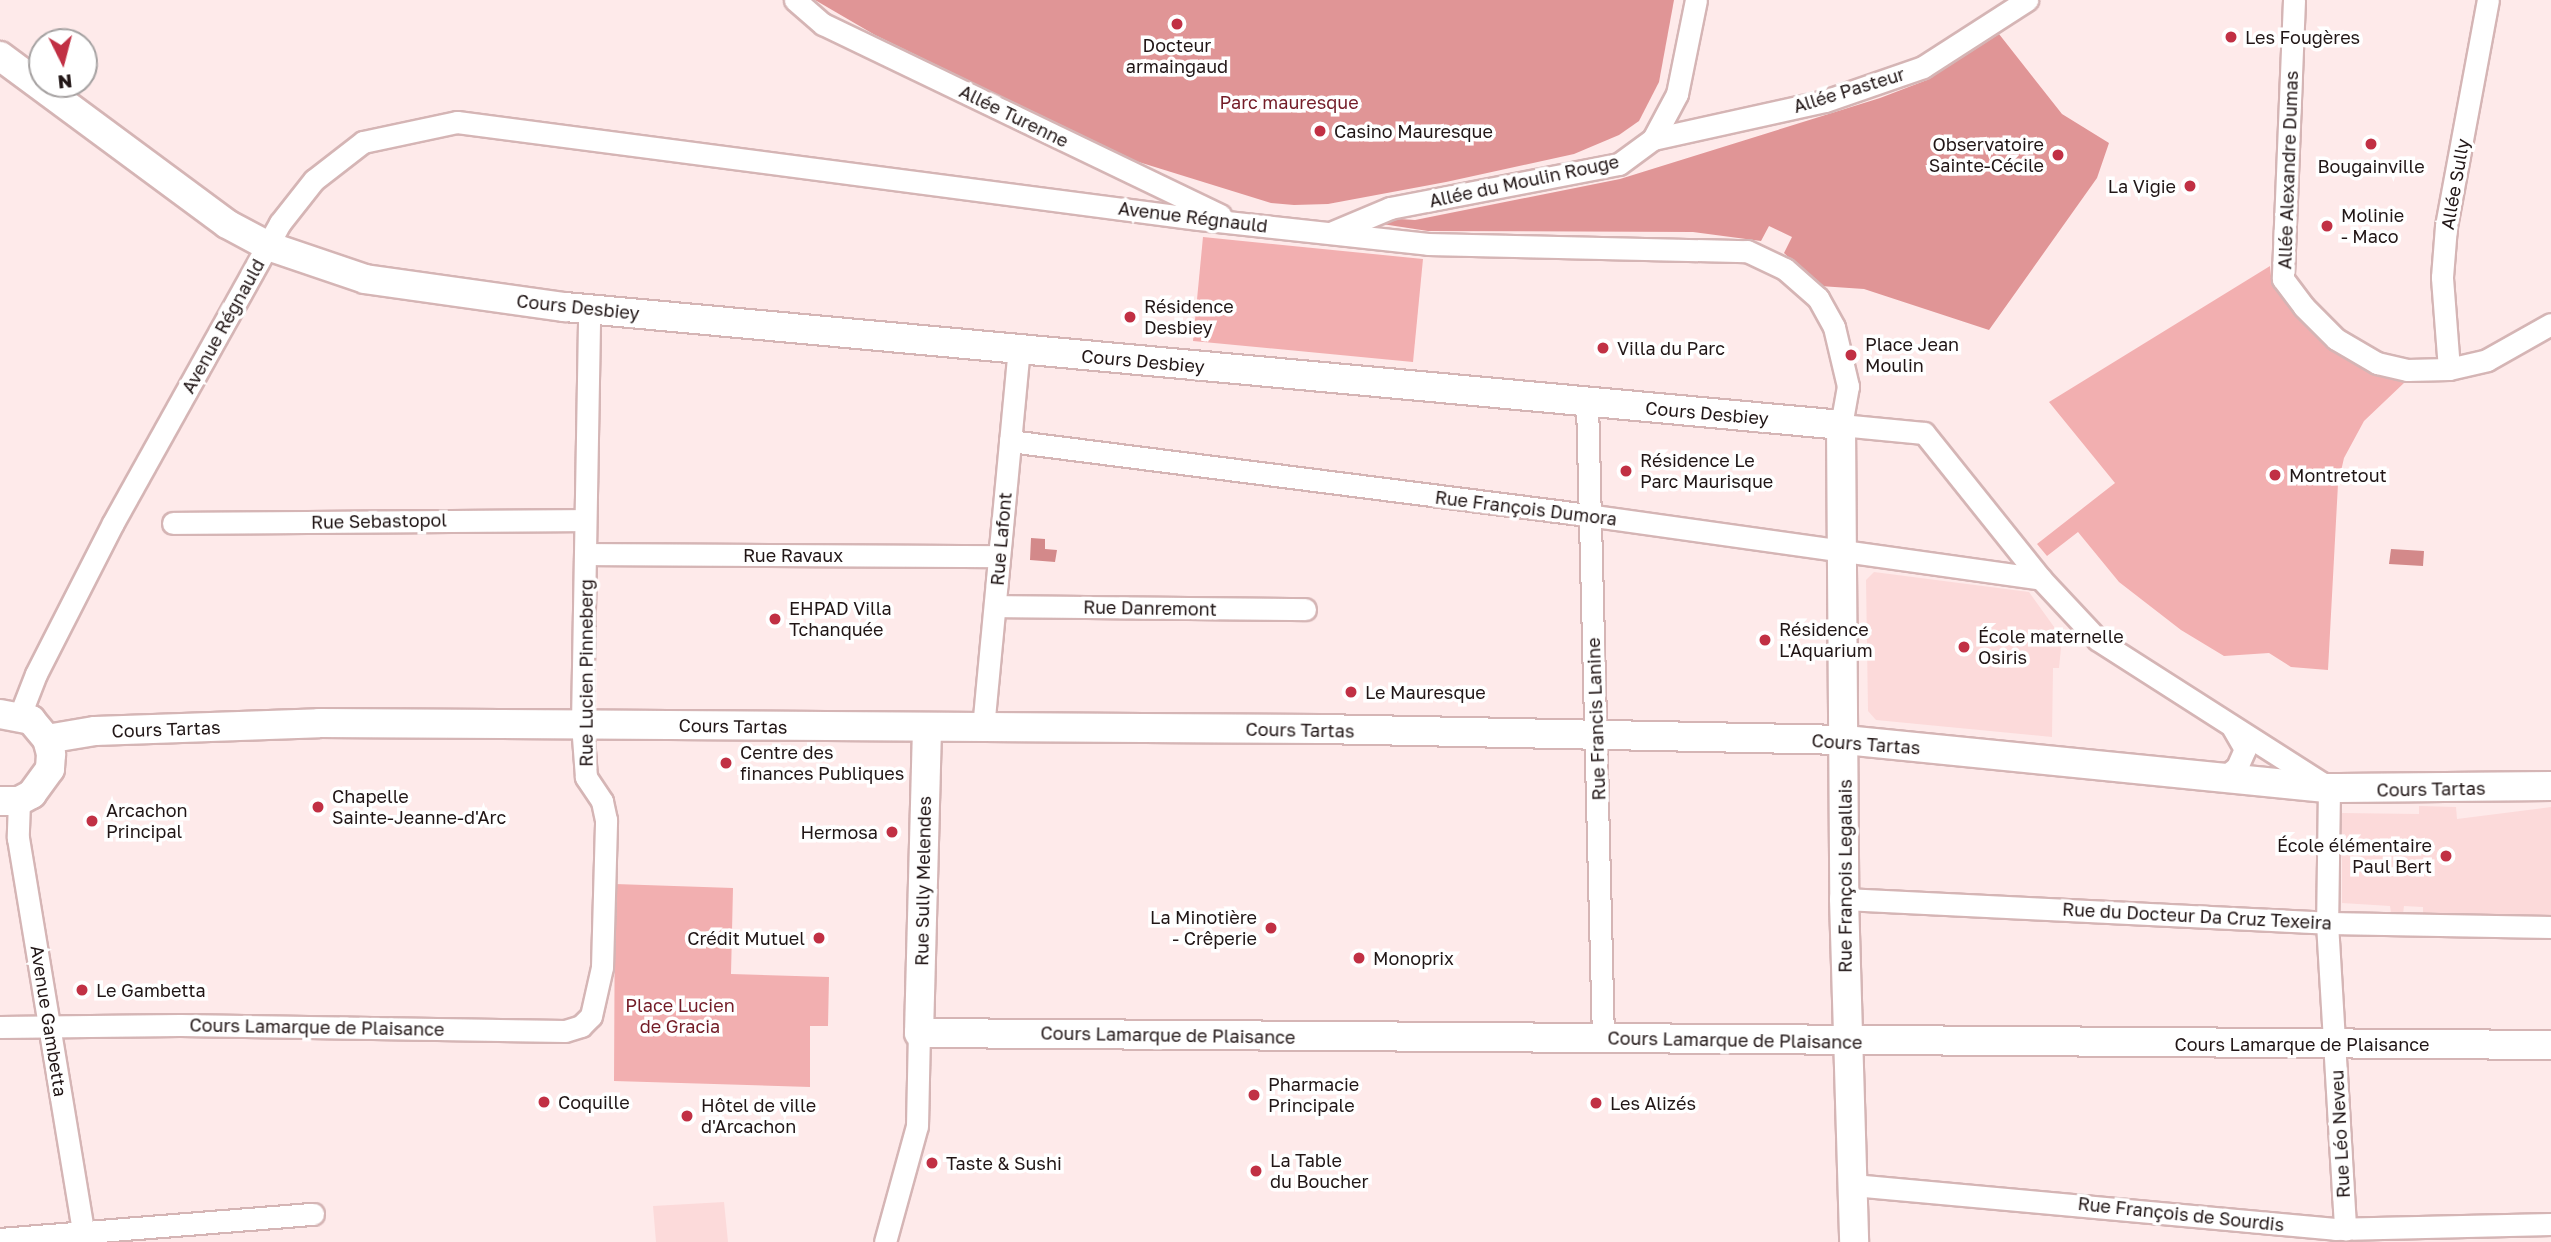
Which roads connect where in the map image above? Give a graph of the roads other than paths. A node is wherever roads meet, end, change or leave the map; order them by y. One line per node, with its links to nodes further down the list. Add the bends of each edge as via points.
1 (794, 0): 8 (street, Allée Turenne, via 823,24)
2 (1696, 0): 7 (street, Allée du Moulin Rouge, via 1677,94)
3 (2028, 0): 7 (street, Allée Pasteur, via 1923,67 1825,101)
4 (2294, 0): 14 (street, Allée Alexandre Dumas, via 2283,279 2336,339 2377,363 2407,370)
5 (2488, 0): 14 (street, Allée Sully, via 2446,226 2442,276)
6 (0, 56): 10 (street, Cours Desbiey, via 177,191)
7 (1653, 139): 9 (street, Allée du Moulin Rouge, via 1619,164 1390,208)
8 (1238, 223): 9 (street, Avenue Régnauld); 10 (street, Avenue Régnauld, via 457,122 363,142 314,180)
9 (1331, 233): 16 (street, Avenue Régnauld, via 1429,244 1747,251 1773,262 1818,298 1834,327 1848,386)
10 (268, 246): 11 (street, Cours Desbiey, via 365,279 458,295); 27 (street, Avenue Régnauld)
11 (589, 308): 13 (street, Cours Desbiey); 19 (street, Rue Lucien Pinneberg)
12 (2551, 324): 14 (street, Allée Alexandre Dumas, via 2487,360)
13 (1020, 349): 15 (street, Cours Desbiey); 17 (street, Rue Lafont)
14 (2449, 369)
15 (1587, 402): 16 (street, Cours Desbiey); 18 (street, Rue Francis Lanine)
16 (1841, 425): 22 (street, Rue François Legallais); 24 (street, Cours Desbiey, via 1924,433)
17 (1010, 441): 18 (street, Rue François Dumora); 23 (street, Rue Lafont)
18 (1588, 515): 22 (street, Rue François Dumora); 32 (street, Rue Francis Lanine)
19 (585, 520): 20 (street, Rue Sebastopol); 21 (street, Rue Lucien Pinneberg)
20 (173, 523)
21 (586, 554): 23 (street, Rue Ravaux); 28 (street, Rue Lucien Pinneberg)
22 (1841, 554): 24 (street, Rue François Dumora); 34 (street, Rue François Legallais)
23 (999, 556): 25 (street, Rue Lafont)
24 (2042, 579): 29 (street, Cours Desbiey, via 2106,646)
25 (995, 606): 26 (street, Rue Danremont); 31 (street, Rue Lafont)
26 (1305, 610)
27 (6, 711): 33 (street)
28 (582, 724): 30 (street, Cours Tartas); 33 (street, Cours Tartas, via 319,723 95,731); 42 (street, Rue Lucien Pinneberg, via 586,777 602,802 606,820 599,994 591,1016)
29 (2232, 726): 35 (street, via 2245,749 2237,767); 37 (street, Cours Desbiey)
30 (927, 728): 31 (street, Cours Tartas); 45 (street, Rue Sully Melendes)
31 (983, 728): 32 (street, Cours Tartas, via 1320,729)
32 (1596, 738): 34 (street, Cours Tartas); 46 (street, Rue Francis Lanine)
33 (47, 739): 38 (street, via 50,769 33,794)
34 (1845, 740): 35 (street, Cours Tartas); 39 (street, Rue François Legallais)
35 (2223, 778): 37 (street, Cours Tartas)
36 (2551, 786): 37 (street, Cours Tartas)
37 (2329, 788): 40 (street, Rue Léo Neveu)
38 (9, 801): 44 (street, Avenue Gambetta)
39 (1844, 899): 40 (street, Rue du Docteur Da Cruz Texeira); 47 (street, Rue François Legallais)
40 (2327, 923): 41 (street, Rue du Docteur Da Cruz Texeira); 48 (street, Rue Léo Neveu)
41 (2551, 927)
42 (581, 1026): 44 (street, Cours Lamarque de Plaisance, via 565,1031 180,1025)
43 (0, 1027): 44 (street, Cours Lamarque de Plaisance)
44 (53, 1028): 54 (street, Avenue Gambetta)
45 (919, 1033): 46 (street, Cours Lamarque de Plaisance); 56 (street, via 917,1126)
46 (1603, 1037): 47 (street, Cours Lamarque de Plaisance)
47 (1848, 1042): 48 (street, Cours Lamarque de Plaisance); 50 (street, Rue François Legallais)
48 (2335, 1045): 49 (street, Cours Lamarque de Plaisance); 53 (street, Rue Léo Neveu)
49 (2551, 1045)
50 (1853, 1185): 53 (street, Rue François de Sourdis); 57 (street, Rue François Legallais)
51 (313, 1214): 54 (street)
52 (2551, 1224): 53 (street, Rue François de Sourdis)
53 (2338, 1234)
54 (84, 1236): 55 (street)
55 (0, 1239)
56 (885, 1242)
57 (1854, 1242)

